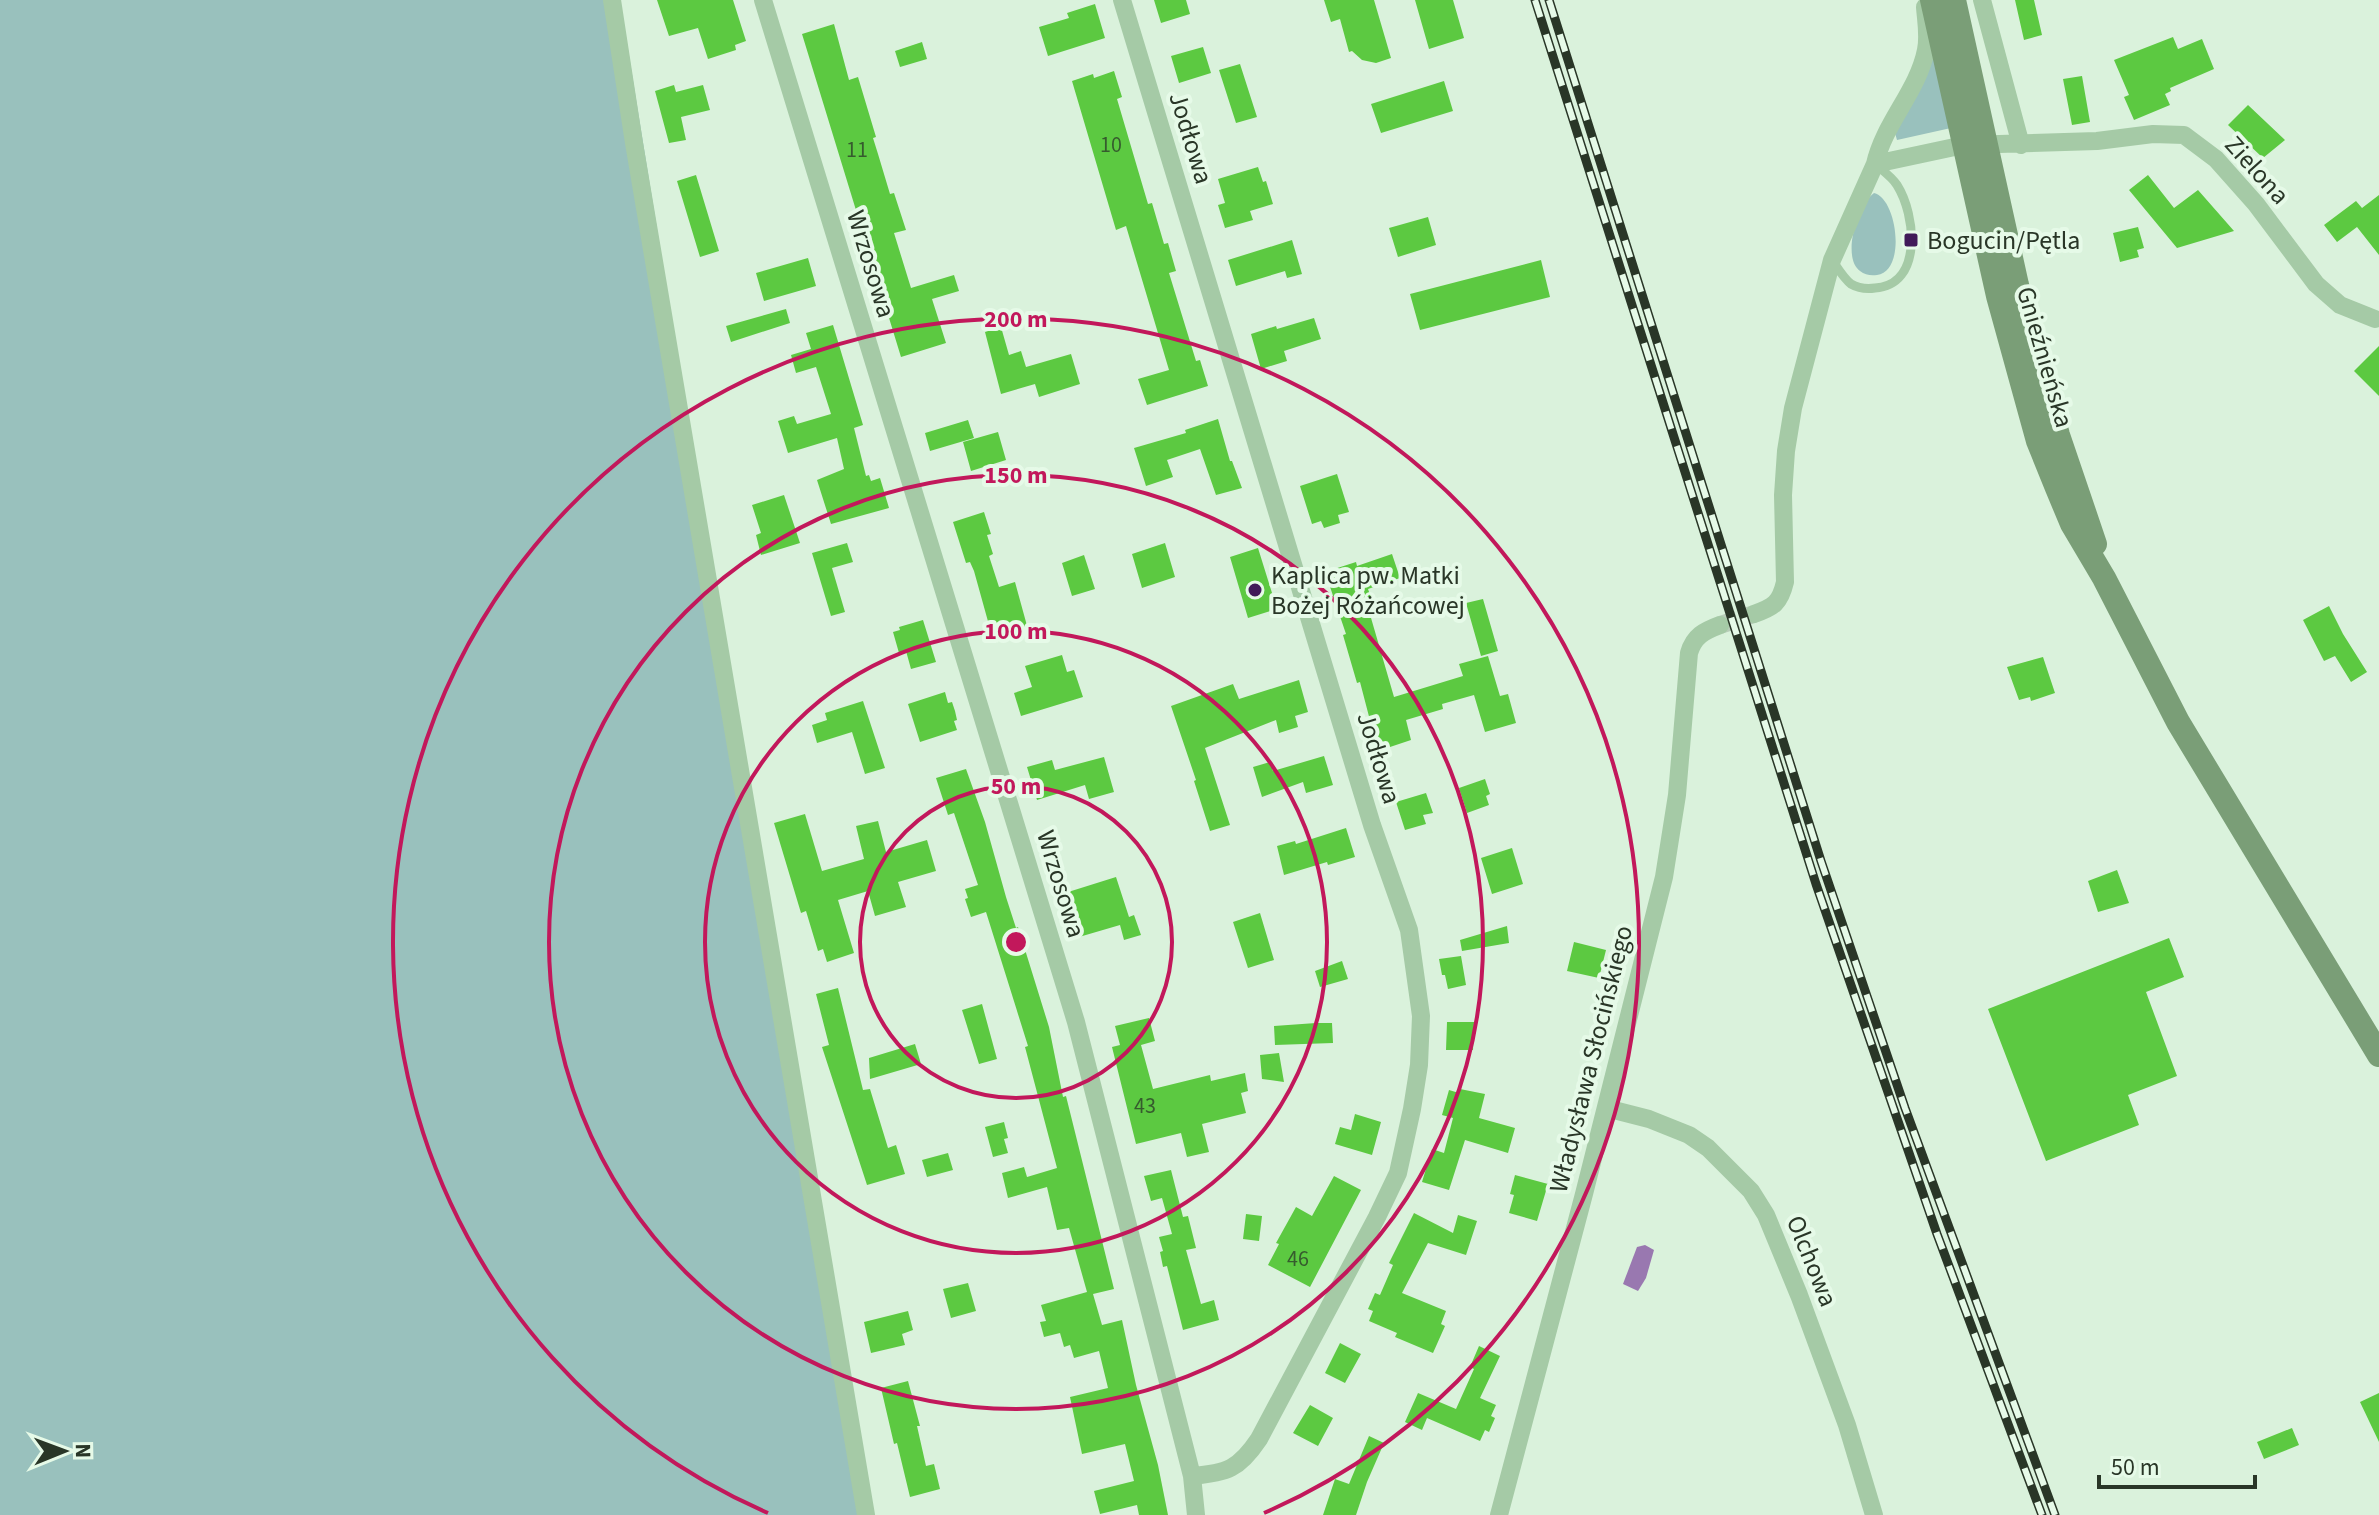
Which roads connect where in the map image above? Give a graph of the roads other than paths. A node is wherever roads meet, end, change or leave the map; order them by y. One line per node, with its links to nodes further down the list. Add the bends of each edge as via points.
1 (612, 0): 18 (street)
2 (763, 0): 17 (street, Wrzosowa, via 1076,1022)
3 (1122, 0): 17 (street, Jodłowa, via 1372,825 1409,930 1421,1016 1419,1065 1398,1173 1377,1217 1247,1457 1221,1473)
4 (1925, 0): 10 (street, via 1926,51)
5 (1932, 0): 8 (main road, Gnieźnieńska)
6 (1954, 0): 8 (main road, Gnieźnieńska)
7 (1982, 0): 9 (street)
8 (1975, 145): 9 (street, Zielona); 10 (street, Zielona); 15 (main road, Gnieźnieńska, via 1998,296 2038,441 2072,524 2178,722)
9 (2021, 145): 12 (street, Zielona, via 2184,135 2216,159 2256,204 2316,284 2340,305)
10 (1875, 164): 11 (street); 11 (lane, via 1897,184 1908,214 1906,271 1898,281 1867,289 1849,283)
11 (1832, 260): 13 (street, via 1787,440 1785,582 1771,608)
12 (2378, 318)
13 (1754, 614)
14 (1720, 625): 16 (street, Władysława Słocińskiego, via 1699,635 1689,653 1671,840)
15 (2379, 1055)
16 (1606, 1108): 20 (street, Władysława Słocińskiego); 21 (street, Olchowa, via 1689,1135 1751,1191 1799,1295)
17 (1192, 1476): 19 (street, Wrzosowa)
18 (866, 1515)
19 (1196, 1515)
20 (1499, 1515)
21 (1874, 1515)

